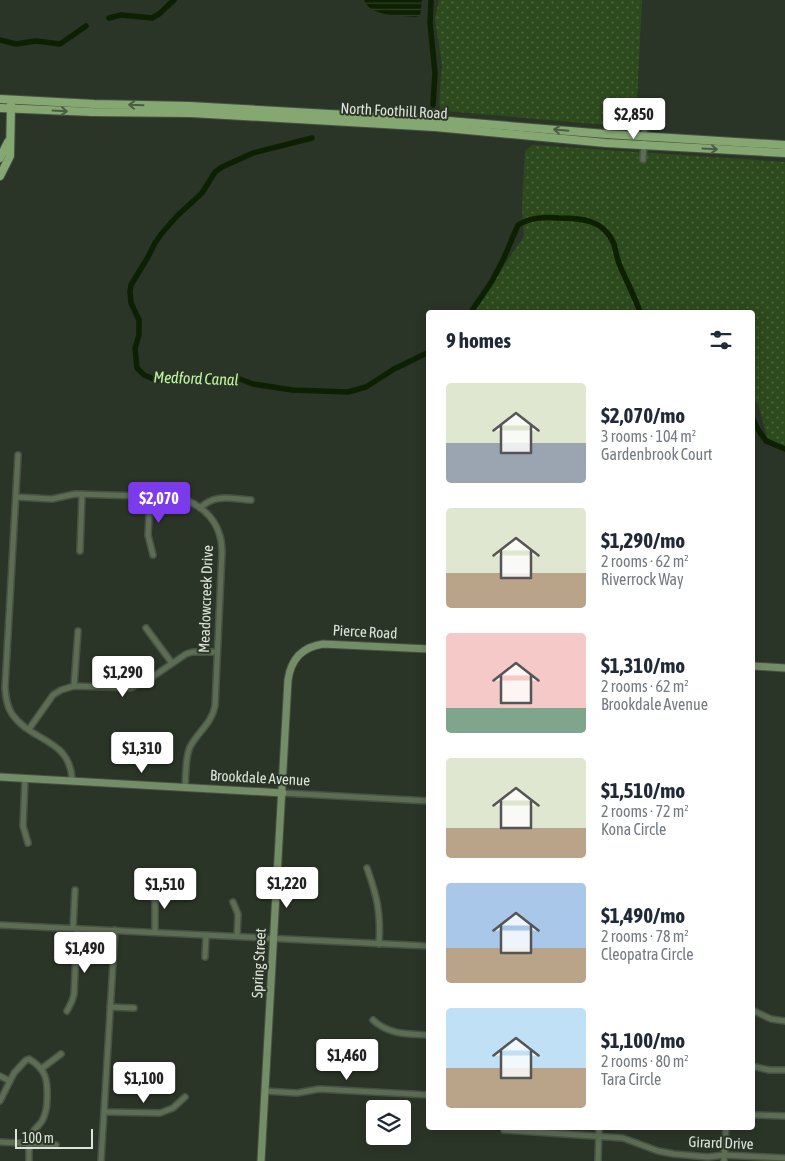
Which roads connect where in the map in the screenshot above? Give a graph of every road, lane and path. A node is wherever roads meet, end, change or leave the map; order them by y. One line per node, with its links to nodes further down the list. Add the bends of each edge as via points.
1 (0, 99): 2 (main road, North Foothill Road)
2 (11, 104): 3 (main road, North Foothill Road); 5 (main road); 6 (main road, North Foothill Road, via 93,112 191,113)
3 (0, 108)
4 (645, 122): 6 (street)
5 (9, 137): 9 (main road); 11 (main road, via 10,156)
6 (644, 141): 7 (main road, North Foothill Road); 8 (main road, North Foothill Road, one-way to 8); 10 (street)
7 (785, 145)
8 (785, 153)
9 (0, 158)
10 (643, 160)
11 (0, 176)
12 (18, 455): 15 (street)
13 (82, 494): 14 (street, Meadowcreek Drive); 15 (street, Meadowcreek Drive, via 52,499); 18 (street)
14 (150, 496): 17 (street, Meadowcreek Drive, via 176,497); 19 (street, via 148,536)
15 (16, 497): 29 (street, via 5,688 13,716)
16 (251, 500): 17 (street, via 215,498)
17 (200, 508): 24 (street, Meadowcreek Drive, via 215,523 222,540)
18 (80, 551)
19 (153, 554)
20 (146, 628): 25 (street)
21 (78, 630): 28 (street)
22 (426, 649): 23 (street, Pierce Road, via 323,644)
23 (302, 651): 34 (street, Spring Street, via 293,660 289,673)
24 (217, 652): 25 (street, via 193,652); 33 (street, Meadowcreek Drive, via 214,713 188,750)
25 (172, 662): 28 (street, via 131,688)
26 (755, 666): 27 (street)
27 (785, 668)
28 (74, 686): 29 (street, via 53,695)
29 (30, 729): 32 (street, via 63,753 70,766)
30 (0, 777): 31 (street, Brookdale Avenue)
31 (25, 778): 32 (street, Brookdale Avenue); 36 (street, via 23,826)
32 (72, 782): 33 (street, Brookdale Avenue)
33 (185, 787): 34 (street, Brookdale Avenue)
34 (283, 793): 35 (street, Brookdale Avenue); 47 (street, Spring Street)
35 (426, 801)
36 (28, 843)
37 (367, 868): 48 (street, via 378,899)
38 (75, 890): 42 (street)
39 (152, 894): 44 (street)
40 (233, 902): 46 (street, via 238,914)
41 (0, 925): 42 (street)
42 (75, 928): 43 (street); 53 (street, via 74,994)
43 (115, 930): 44 (street); 51 (street)
44 (155, 932): 45 (street)
45 (206, 935): 46 (street); 50 (street)
46 (237, 936): 47 (street)
47 (274, 938): 48 (street); 64 (street, Spring Street)
48 (379, 944): 49 (street)
49 (426, 946)
50 (205, 957)
51 (110, 1007): 52 (street); 68 (street)
52 (134, 1008)
53 (67, 1011)
54 (755, 1011): 56 (street)
55 (373, 1020): 57 (street, via 390,1031)
56 (785, 1021)
57 (426, 1035)
58 (61, 1054): 60 (street)
59 (755, 1067): 61 (street)
60 (41, 1069): 63 (street, via 26,1060); 76 (street, via 48,1083 46,1111 32,1132)
61 (785, 1070)
62 (0, 1076): 63 (street)
63 (10, 1081): 67 (street)
64 (265, 1091): 65 (street, via 297,1093 319,1089); 82 (street, Spring Street)
65 (426, 1095)
66 (185, 1098): 68 (street, via 160,1113)
67 (0, 1101)
68 (104, 1112): 81 (street)
69 (755, 1116): 70 (street)
70 (785, 1116)
71 (504, 1130): 74 (street, Girard Drive)
72 (599, 1130): 74 (street)
73 (726, 1130): 78 (street)
74 (599, 1136): 78 (street, Girard Drive, via 622,1138 658,1152); 83 (street)
75 (0, 1142): 76 (street)
76 (30, 1143): 77 (street); 80 (street)
77 (56, 1144)
78 (724, 1158): 79 (street, Girard Drive)
79 (785, 1158)
80 (28, 1161)
81 (101, 1161)
82 (261, 1161)
83 (598, 1161)

